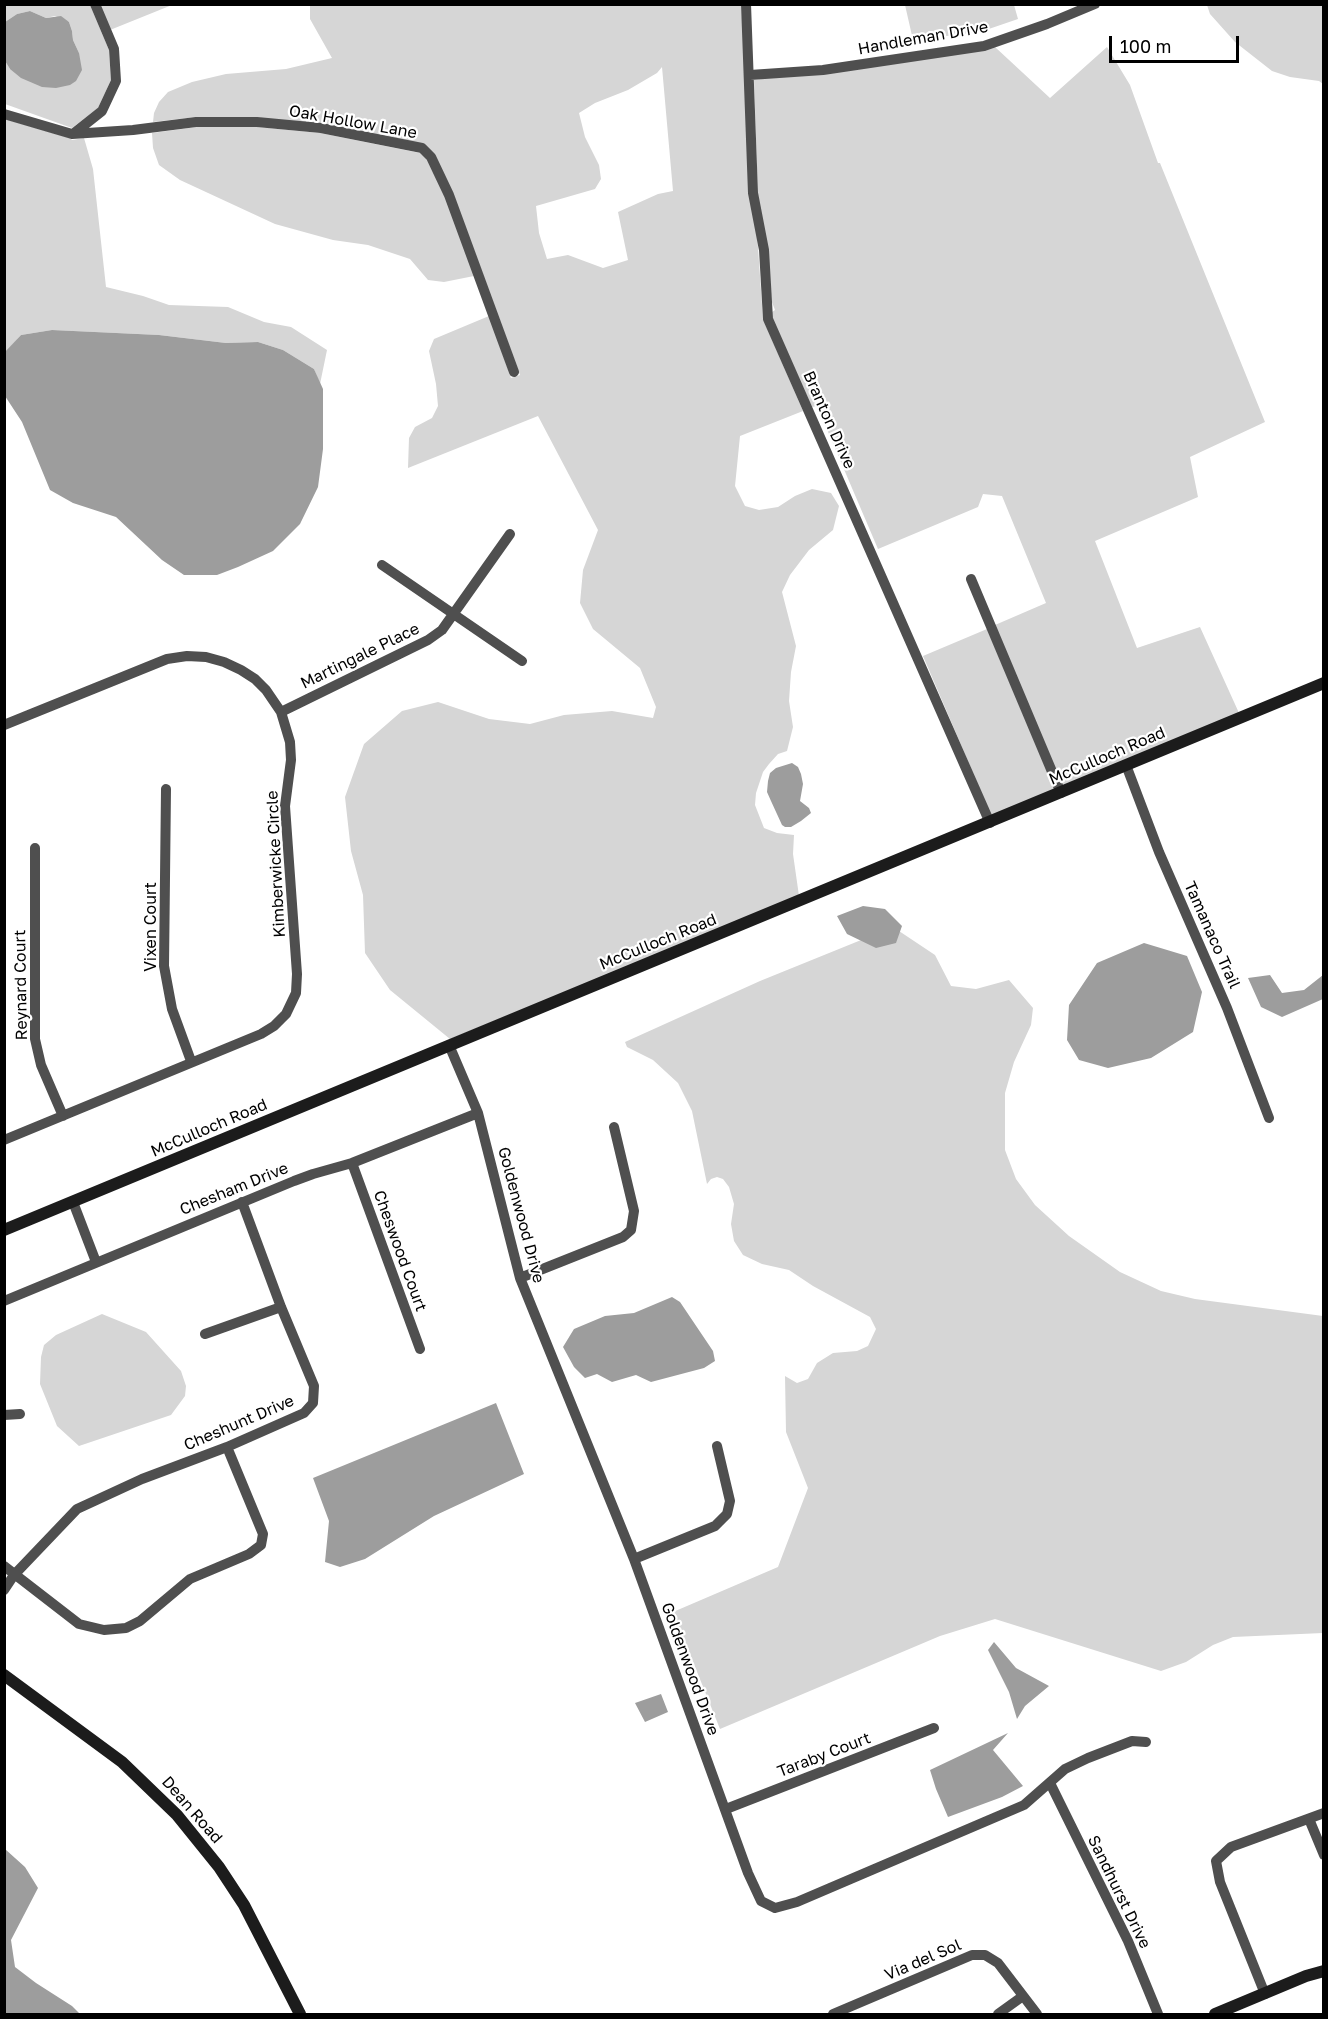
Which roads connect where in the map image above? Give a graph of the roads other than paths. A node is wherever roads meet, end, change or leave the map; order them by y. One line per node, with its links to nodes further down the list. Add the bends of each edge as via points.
1 (94, 4): 6 (street, via 114,49 116,81 102,111)
2 (746, 4): 4 (street, Branton Drive)
3 (1095, 4): 4 (street, Handleman Drive, via 984,46 824,70)
4 (750, 75): 19 (street, Branton Drive, via 753,193 764,250 768,319)
5 (4, 114): 6 (street, Oak Hollow Lane)
6 (72, 134): 7 (street, Oak Hollow Lane, via 196,122 257,122 321,128 422,148 449,195)
7 (514, 372)
8 (510, 534): 11 (street, Martingale Place)
9 (382, 565): 11 (street)
10 (971, 579): 18 (street)
11 (455, 614): 12 (street); 14 (street, Martingale Place, via 428,640)
12 (522, 661)
13 (1323, 683): 16 (street, McCulloch Road)
14 (281, 712): 15 (street, Kimberwicke Circle, via 266,690 241,670 206,657 187,656 153,664); 22 (street, Kimberwicke Circle, via 291,760 285,806 296,993 286,1014 274,1026)
15 (4, 725)
16 (1126, 765): 18 (street, McCulloch Road); 25 (street, Tamanaco Trail)
17 (166, 789): 22 (street, Vixen Court, via 164,966 172,1009)
18 (1061, 793): 19 (street, McCulloch Road)
19 (990, 823): 21 (street, McCulloch Road)
20 (35, 848): 24 (street, Reynard Court, via 35,1039 41,1065)
21 (449, 1045): 23 (street, Goldenwood Drive); 29 (street, McCulloch Road)
22 (191, 1061): 24 (street, Kimberwicke Circle)
23 (477, 1113): 28 (street, Chesham Drive); 33 (street, Goldenwood Drive)
24 (63, 1116): 27 (street, Kimberwicke Circle)
25 (1269, 1118)
26 (614, 1127): 33 (street, via 634,1211 630,1230 623,1237)
27 (4, 1140)
28 (352, 1163): 30 (street, Chesham Drive, via 313,1173); 37 (street, Cheswood Court)
29 (73, 1202): 31 (street, McCulloch Road); 32 (street)
30 (242, 1202): 32 (street, Chesham Drive); 35 (street, Cheshunt Drive)
31 (4, 1230)
32 (96, 1262): 34 (street, Chesham Drive)
33 (520, 1278): 42 (street, Goldenwood Drive)
34 (4, 1301)
35 (281, 1307): 36 (street); 41 (street, Cheshunt Drive, via 314,1386 313,1403 304,1413)
36 (205, 1334)
37 (420, 1349)
38 (20, 1414): 39 (street)
39 (4, 1415)
40 (717, 1446): 42 (street, via 730,1501 727,1514 715,1526)
41 (228, 1447): 44 (street, Cheshunt Drive, via 142,1479 77,1509); 44 (street, via 263,1534 261,1545 190,1579 140,1621 126,1628 104,1630 80,1624)
42 (634, 1559): 50 (street, Goldenwood Drive)
43 (4, 1566): 44 (street)
44 (14, 1575): 45 (street, Cheshunt Drive)
45 (4, 1590)
46 (4, 1675): 57 (street, Dean Road, via 122,1762 183,1822 244,1905)
47 (934, 1728): 50 (street, Taraby Court)
48 (1146, 1742): 49 (street, Goldenwood Drive, via 1132,1741 1088,1758 1065,1769)
49 (1050, 1783): 50 (street, Goldenwood Drive, via 1024,1805 775,1908 761,1902); 61 (street, Sandhurst Drive, via 1128,1941)
50 (726, 1809)
51 (1323, 1813): 52 (street)
52 (1309, 1819): 53 (street); 55 (street, via 1231,1847 1216,1861 1220,1882)
53 (1323, 1855)
54 (1323, 1971): 55 (street)
55 (1265, 1994): 62 (street)
56 (1023, 1996): 58 (street, Via del Sol, via 998,1963 985,1955 972,1955); 59 (street); 60 (street, Via del Sol)
57 (300, 2014)
58 (832, 2014)
59 (998, 2014)
60 (1037, 2014)
61 (1158, 2014)
62 (1215, 2014)

